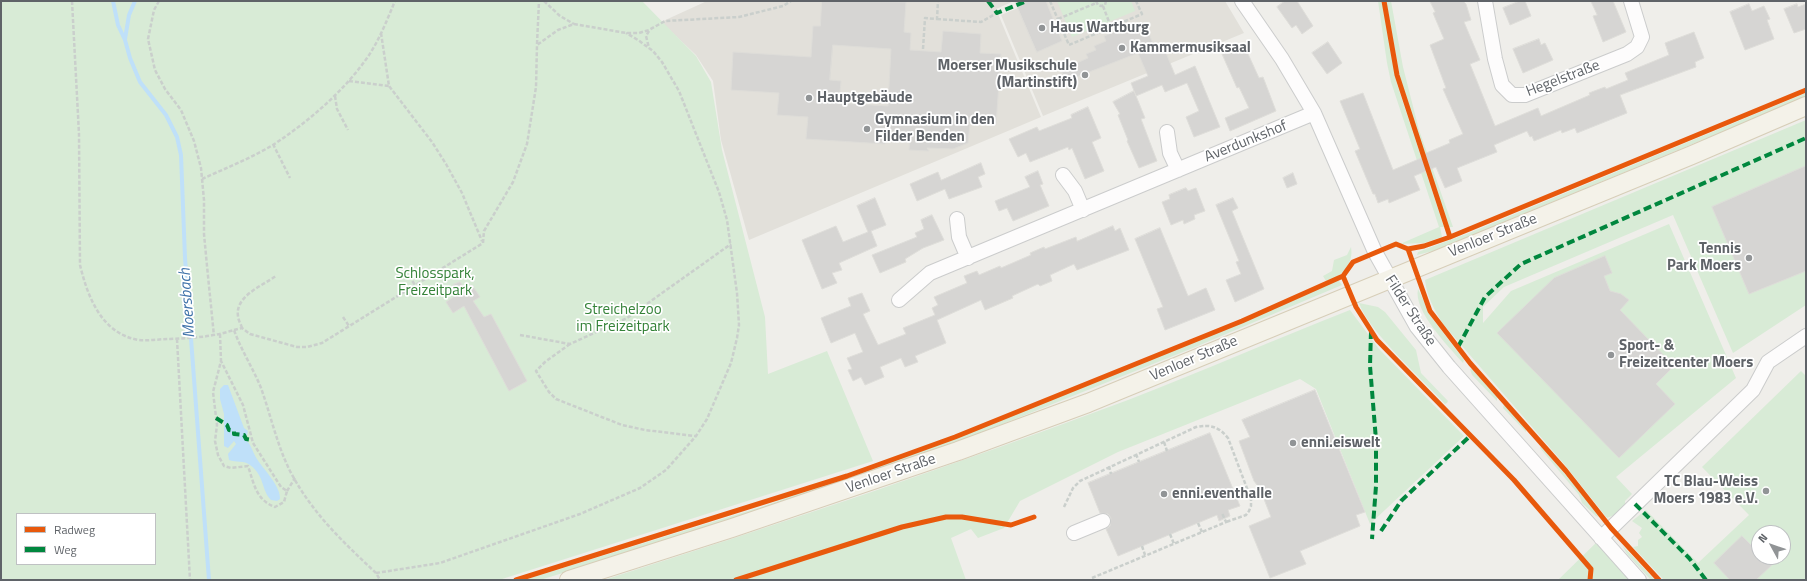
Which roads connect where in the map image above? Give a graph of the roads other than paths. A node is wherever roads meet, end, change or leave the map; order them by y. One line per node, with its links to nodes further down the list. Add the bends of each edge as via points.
1 (1242, 1): 5 (street, Filder Straße, via 1282,59)
2 (1485, 1): 3 (street, Hegelstraße, via 1502,85 1512,95 1526,95 1627,54 1637,47 1642,38)
3 (1631, 1)
4 (1806, 106): 12 (main road, Venloer Straße)
5 (1314, 113): 7 (street, Averdunkshof); 12 (street, Filder Straße)
6 (1166, 132): 7 (street, via 1170,153)
7 (1178, 170): 9 (street, Averdunkshof)
8 (1063, 175): 9 (street, via 1075,191)
9 (1083, 210): 11 (street, Averdunkshof)
10 (957, 219): 11 (street, via 959,237)
11 (968, 258): 13 (street, Averdunkshof, via 930,273)
12 (1389, 278): 17 (street, Filder Straße, via 1417,327 1449,368); 18 (main road, Venloer Straße, via 1088,403 973,446)
13 (899, 300)
14 (1806, 336): 17 (street, via 1768,362 1753,390)
15 (1103, 521): 16 (street)
16 (1074, 533)
17 (1601, 538): 19 (street, Filder Straße)
18 (569, 580)
19 (1639, 580)

